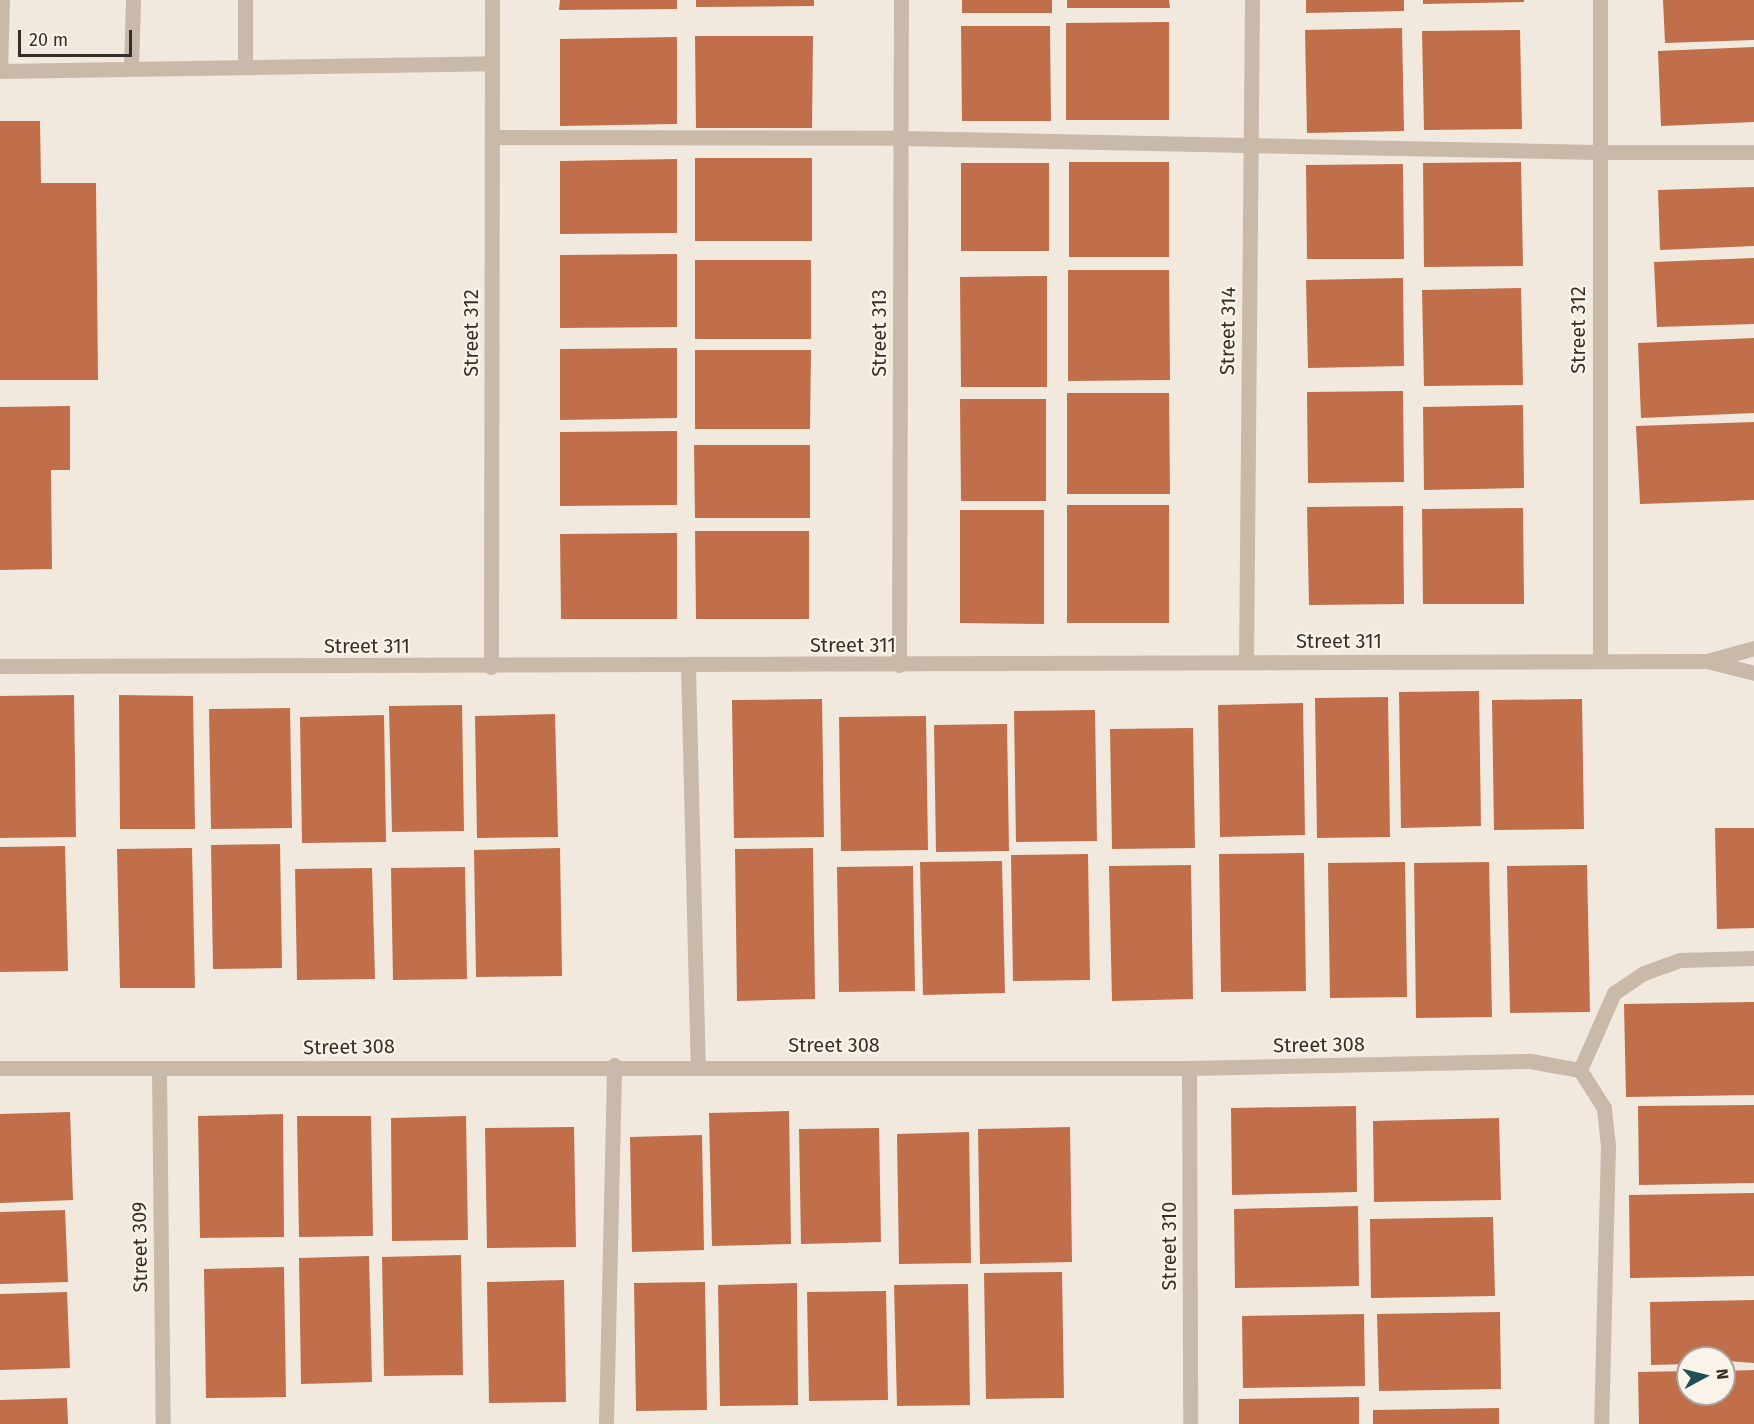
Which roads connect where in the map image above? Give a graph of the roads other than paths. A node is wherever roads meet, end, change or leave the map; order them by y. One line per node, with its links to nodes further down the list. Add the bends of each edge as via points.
1 (2, 0): 11 (street)
2 (133, 0): 10 (street)
3 (245, 0): 9 (street)
4 (492, 0): 8 (street, Street 312)
5 (901, 0): 13 (street, Street 313)
6 (1252, 0): 14 (street, Street 314)
7 (1600, 0): 15 (street, Street 312)
8 (492, 63): 9 (street); 12 (street, Street 312)
9 (245, 67): 10 (street)
10 (131, 68): 11 (street)
11 (0, 71)
12 (492, 137): 13 (street); 24 (street, Street 312)
13 (900, 138): 14 (street); 21 (street, Street 313)
14 (1251, 145): 15 (street); 20 (street, Street 314)
15 (1598, 152): 16 (street); 18 (street, Street 312)
16 (1754, 152)
17 (1754, 648): 19 (street, Street 311)
18 (1600, 660): 19 (street, Street 311); 20 (street, Street 311)
19 (1707, 661): 25 (street, Street 311)
20 (1246, 662): 21 (street, Street 311)
21 (899, 665): 23 (street, Street 311)
22 (0, 666): 24 (street, Street 311)
23 (688, 666): 24 (street, Street 311); 27 (street)
24 (491, 667)
25 (1754, 673)
26 (1754, 958): 32 (street, via 1679,960 1644,973 1614,993)
27 (698, 1064): 28 (street, Street 308); 30 (street, Street 308)
28 (614, 1065): 31 (street, Street 308); 34 (street)
29 (0, 1068): 31 (street, Street 308)
30 (1189, 1068): 32 (street, Street 308, via 1530,1061); 35 (street, Street 310)
31 (159, 1070): 33 (street, Street 309)
32 (1580, 1070): 36 (street, via 1604,1108 1608,1144)
33 (163, 1424)
34 (606, 1424)
35 (1190, 1424)
36 (1601, 1424)

